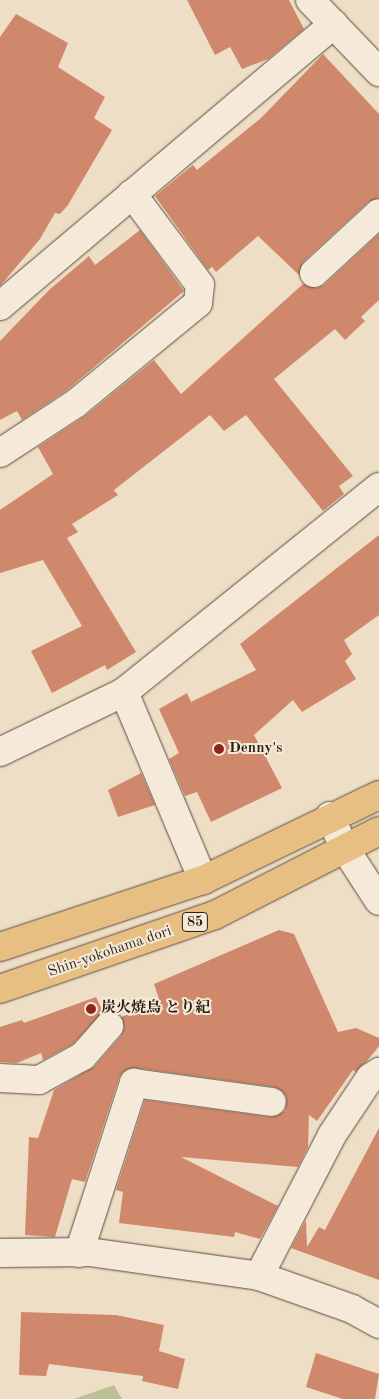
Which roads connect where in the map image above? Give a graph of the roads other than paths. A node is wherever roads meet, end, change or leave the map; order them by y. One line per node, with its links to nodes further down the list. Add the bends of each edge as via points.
1 (310, 0): 2 (street)
2 (334, 24): 3 (street); 4 (street)
3 (379, 72)
4 (132, 194): 7 (street); 8 (street, via 200,285 198,303 75,404)
5 (379, 213): 6 (street)
6 (314, 273)
7 (0, 306)
8 (0, 453)
9 (379, 487): 10 (street)
10 (124, 692): 11 (street); 17 (street)
11 (0, 752)
12 (379, 795): 13 (main road, 85)
13 (330, 816): 15 (street); 17 (main road, 85)
14 (379, 831): 15 (main road, Shin-yokohama dori / 85)
15 (344, 847): 16 (street); 20 (main road, Shin-yokohama dori / 85, via 215,915)
16 (371, 878): 18 (street)
17 (203, 880): 19 (main road, 85)
18 (379, 901)
19 (0, 946)
20 (0, 989)
21 (109, 1026): 23 (street, via 83,1056 39,1080)
22 (379, 1072): 27 (street, via 370,1078 332,1135)
23 (0, 1078)
24 (272, 1102): 26 (street, via 134,1083)
25 (0, 1252): 26 (street)
26 (79, 1253): 27 (street)
27 (259, 1276): 28 (street, via 352,1309)
28 (379, 1324)

